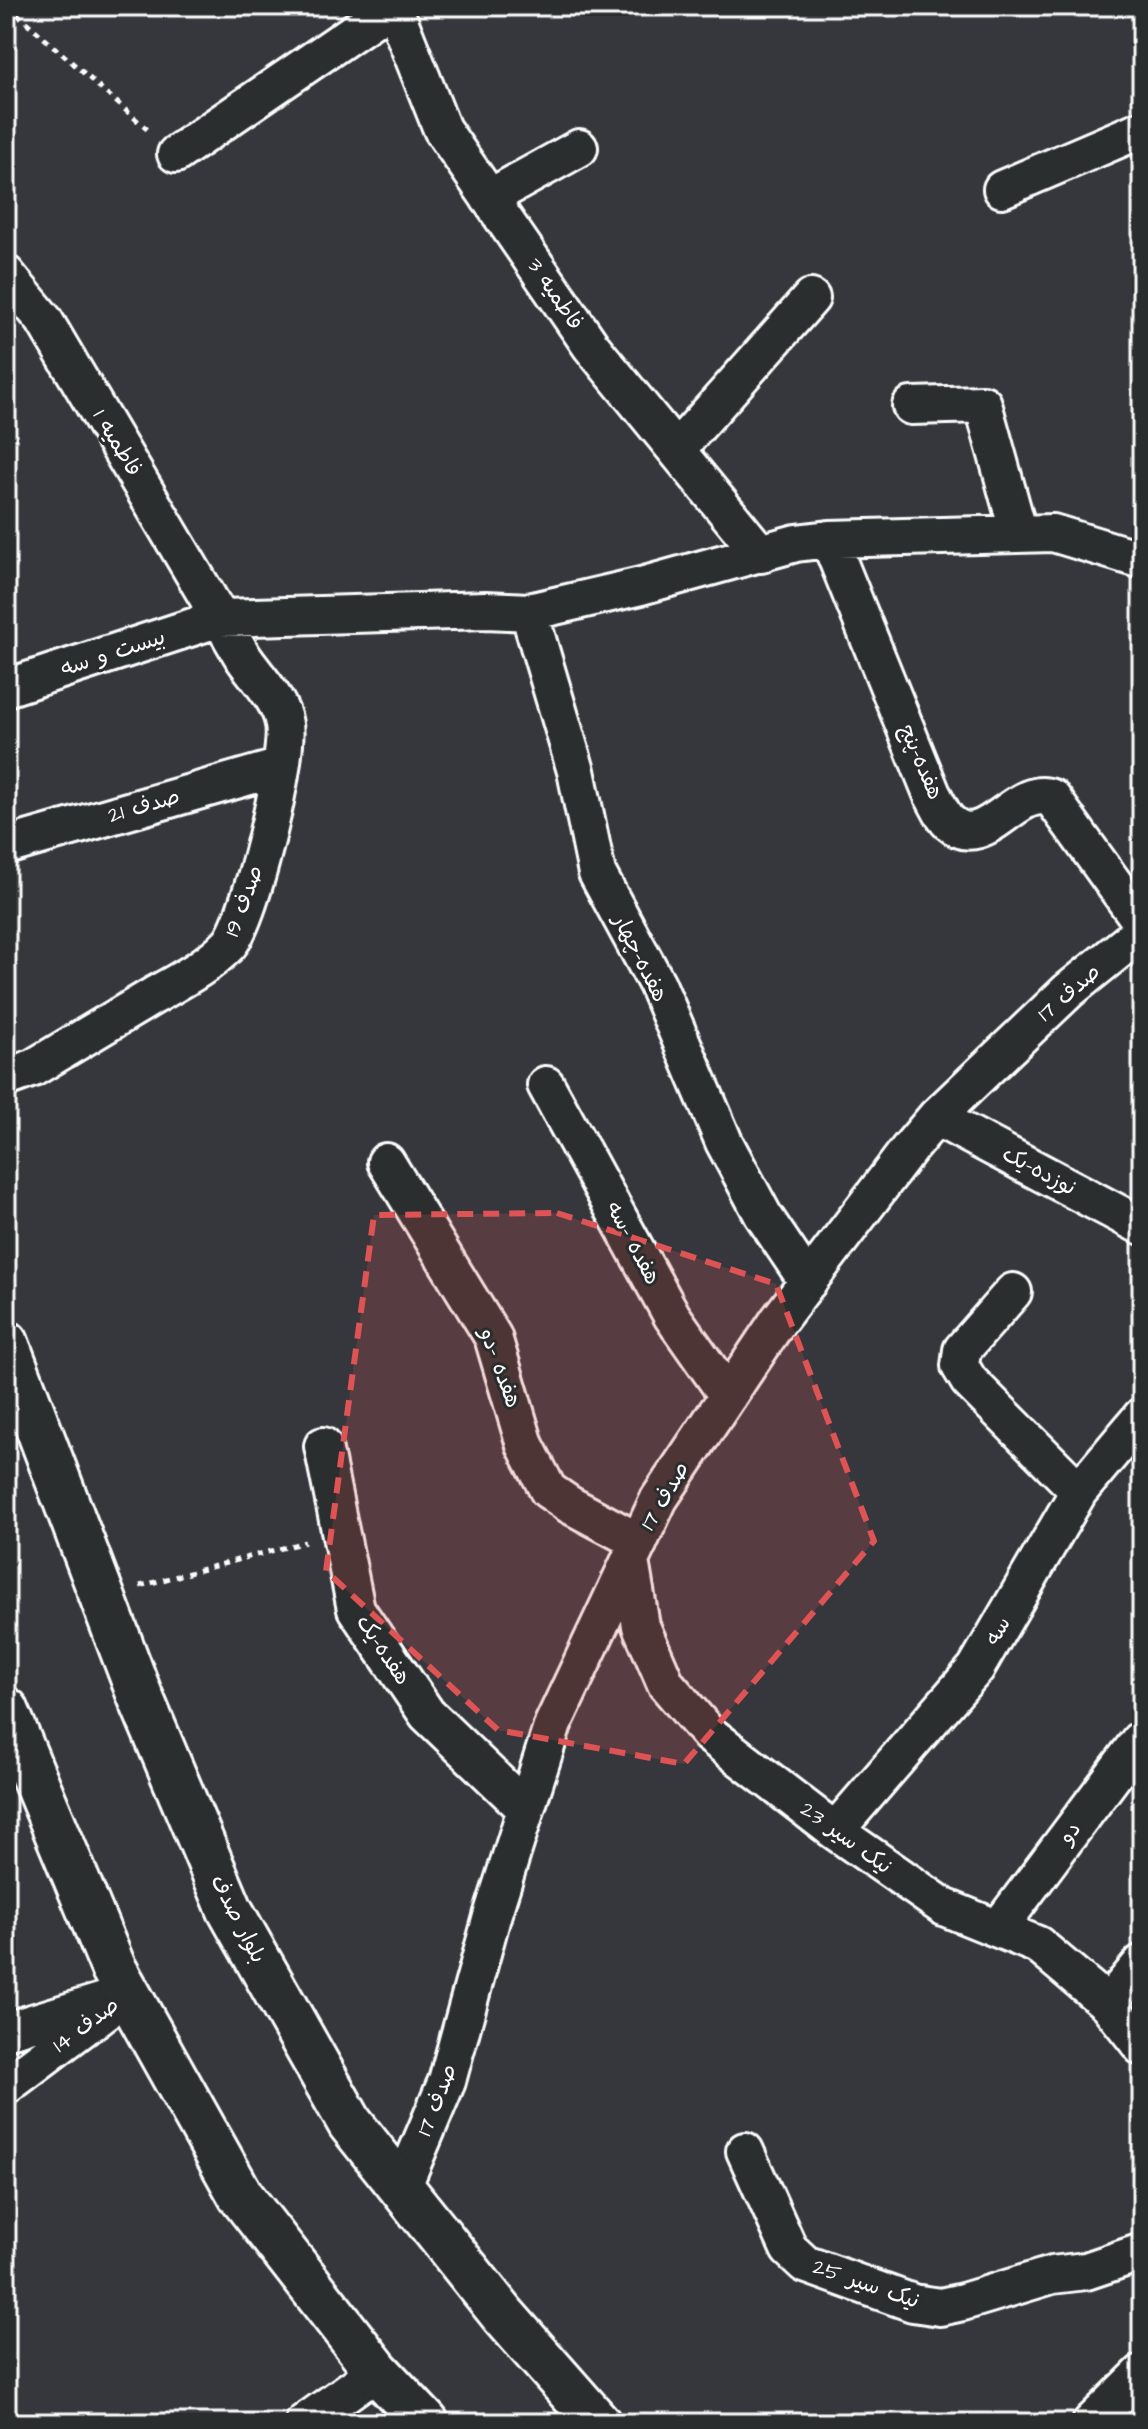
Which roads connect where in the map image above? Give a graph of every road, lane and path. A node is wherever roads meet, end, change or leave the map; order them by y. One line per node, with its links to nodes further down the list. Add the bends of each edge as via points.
1 (8, 6): 5 (path)
2 (392, 6): 5 (street); 7 (street, فاطمیه 3, via 442,129)
3 (1142, 129): 6 (street)
4 (579, 148): 7 (street)
5 (176, 154)
6 (1002, 189)
7 (489, 198): 11 (street, فاطمیه 3, via 591,346)
8 (7, 276): 17 (street, فاطمیه 1, via 44,320)
9 (811, 298): 11 (street)
10 (911, 406): 12 (street, via 983,404)
11 (676, 450): 14 (street, فاطمیه 3)
12 (1019, 534): 13 (street, بیست و سه); 15 (street, بیست و سه, via 1053,533)
13 (829, 539): 14 (street, بیست و سه); 21 (street, هفده-پنج, via 948,822 966,830 983,829 1031,795 1052,798)
14 (761, 554): 16 (street, بیست و سه)
15 (1142, 560)
16 (529, 612): 17 (street, بیست و سه); 28 (street, هفده-چهار, via 576,771 597,873 657,984 724,1142 763,1215)
17 (220, 618): 18 (street, بیست و سه); 19 (street, صدف 19, via 277,703 284,722)
18 (6, 688)
19 (281, 767): 20 (street, صدف 21); 23 (street, صدف 19, via 275,810 231,942 206,965 33,1068)
20 (6, 846)
21 (1142, 923)
22 (1142, 931): 25 (street, صدف 17, via 1068,991)
23 (6, 1078)
24 (546, 1085): 31 (street, هفده -سه, via 672,1316)
25 (936, 1117): 27 (street, نوزده-یک); 28 (street, صدف 17)
26 (386, 1162): 36 (street, هفده -دو, via 493,1337 525,1445 548,1490)
27 (1142, 1226)
28 (808, 1282): 31 (street, صدف 17)
29 (1013, 1292): 34 (street, via 962,1350 960,1366)
30 (6, 1343): 37 (street, بلوار صدف)
31 (728, 1396): 36 (street, صدف 17, via 659,1499)
32 (1142, 1416): 34 (street, سه)
33 (323, 1446): 35 (street, هفده-یک)
34 (1079, 1491): 41 (street, سه, via 976,1668)
35 (340, 1532): 37 (path); 40 (street, هفده-یک, via 356,1609 427,1714)
36 (635, 1551): 40 (street, صدف 17, via 553,1724); 41 (street, نیک سیر 23, via 641,1626 666,1684 709,1734)
37 (102, 1596): 50 (street, بلوار صدف, via 230,1910 350,2123)
38 (6, 1710): 44 (street)
39 (1141, 1740): 42 (street, دو)
40 (526, 1809): 50 (street, صدف 17, via 447,2081)
41 (835, 1831): 42 (street, نیک سیر 23, via 944,1907)
42 (998, 1929): 45 (street, نیک سیر 23, via 1038,1945)
43 (1142, 1963): 45 (street)
44 (128, 1994): 46 (street); 48 (street, صدف 14); 52 (street, via 241,2196)
45 (1108, 2004): 47 (street, نیک سیر 23)
46 (6, 2031)
47 (1142, 2047)
48 (6, 2086)
49 (745, 2151): 51 (street, نیک سیر 25, via 789,2249 805,2264 913,2303 940,2307 963,2302)
50 (402, 2188): 56 (street, بلوار صدف)
51 (1142, 2252)
52 (377, 2371): 54 (street); 55 (street)
53 (1142, 2373): 57 (street)
54 (304, 2423)
55 (426, 2423)
56 (598, 2423)
57 (1091, 2423)

